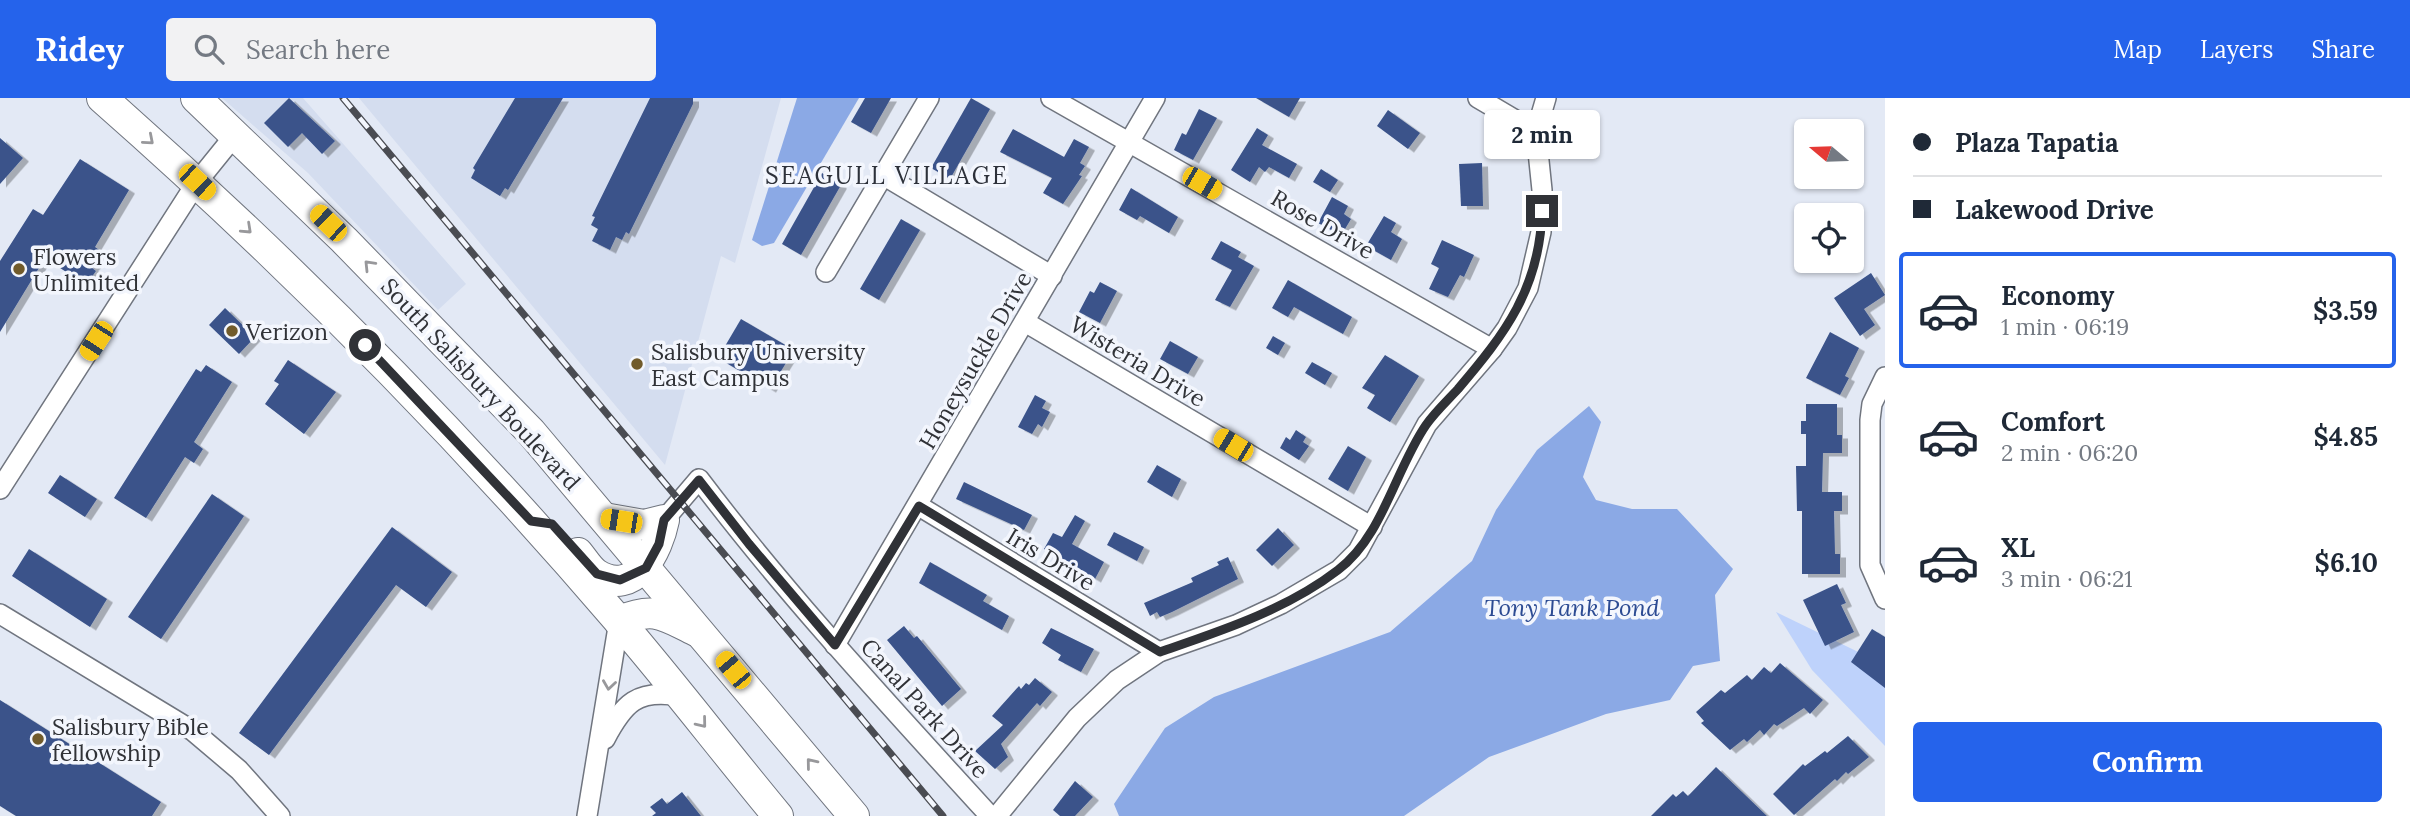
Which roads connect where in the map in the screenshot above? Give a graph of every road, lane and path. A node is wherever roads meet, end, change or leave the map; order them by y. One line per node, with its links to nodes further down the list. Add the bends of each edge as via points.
1 (102, 98): 12 (main road, one-way to 12)
2 (196, 98): 9 (main road, South Salisbury Boulevard)
3 (929, 98): 11 (street)
4 (1051, 98): 10 (street, Rose Drive)
5 (1154, 98): 10 (street, Honeysuckle Drive)
6 (1478, 98): 8 (street)
7 (1546, 98): 8 (street)
8 (1536, 132): 16 (street, via 1542,190 1537,258 1520,304)
9 (235, 135): 12 (street); 20 (main road, South Salisbury Boulevard, one-way to 9, via 531,432 345,240)
10 (1129, 142): 14 (street, Honeysuckle Drive); 16 (street, Rose Drive)
11 (883, 175): 13 (street); 14 (street)
12 (197, 182): 18 (street); 22 (main road, one-way to 22, via 292,270)
13 (825, 272)
14 (1052, 276): 15 (street, Honeysuckle Drive)
15 (1025, 322): 19 (street, Honeysuckle Drive); 23 (street, Wisteria Drive)
16 (1492, 349): 23 (street, via 1427,424)
17 (1885, 377): 25 (street, via 1872,404 1870,565)
18 (0, 489)
19 (919, 506): 29 (street, Honeysuckle Drive); 30 (street, Iris Drive)
20 (604, 518): 21 (main road, via 644,525); 24 (main road, South Salisbury Boulevard)
21 (664, 520): 24 (main road, via 659,544); 29 (street, Canal Park Drive, via 699,480)
22 (531, 521): 24 (main road, via 552,524 597,574 620,580); 27 (main road)
23 (1372, 527): 30 (street, via 1358,551 1320,582 1236,625)
24 (646, 568): 28 (main road, South Salisbury Boulevard)
25 (1885, 599)
26 (0, 614): 33 (street, via 192,731 239,770)
27 (619, 621): 28 (main road, via 643,611 664,615); 31 (main road); 32 (street, one-way to 32)
28 (702, 634): 36 (main road, South Salisbury Boulevard, one-way to 28)
29 (835, 645): 37 (street, Canal Park Drive)
30 (1160, 652): 38 (street, via 1117,680 1077,718)
31 (679, 696): 32 (street, via 657,692 629,704); 35 (main road, one-way to 35)
32 (600, 750): 34 (street)
33 (280, 816)
34 (587, 816)
35 (778, 816)
36 (854, 816)
37 (990, 816)
38 (997, 816)

